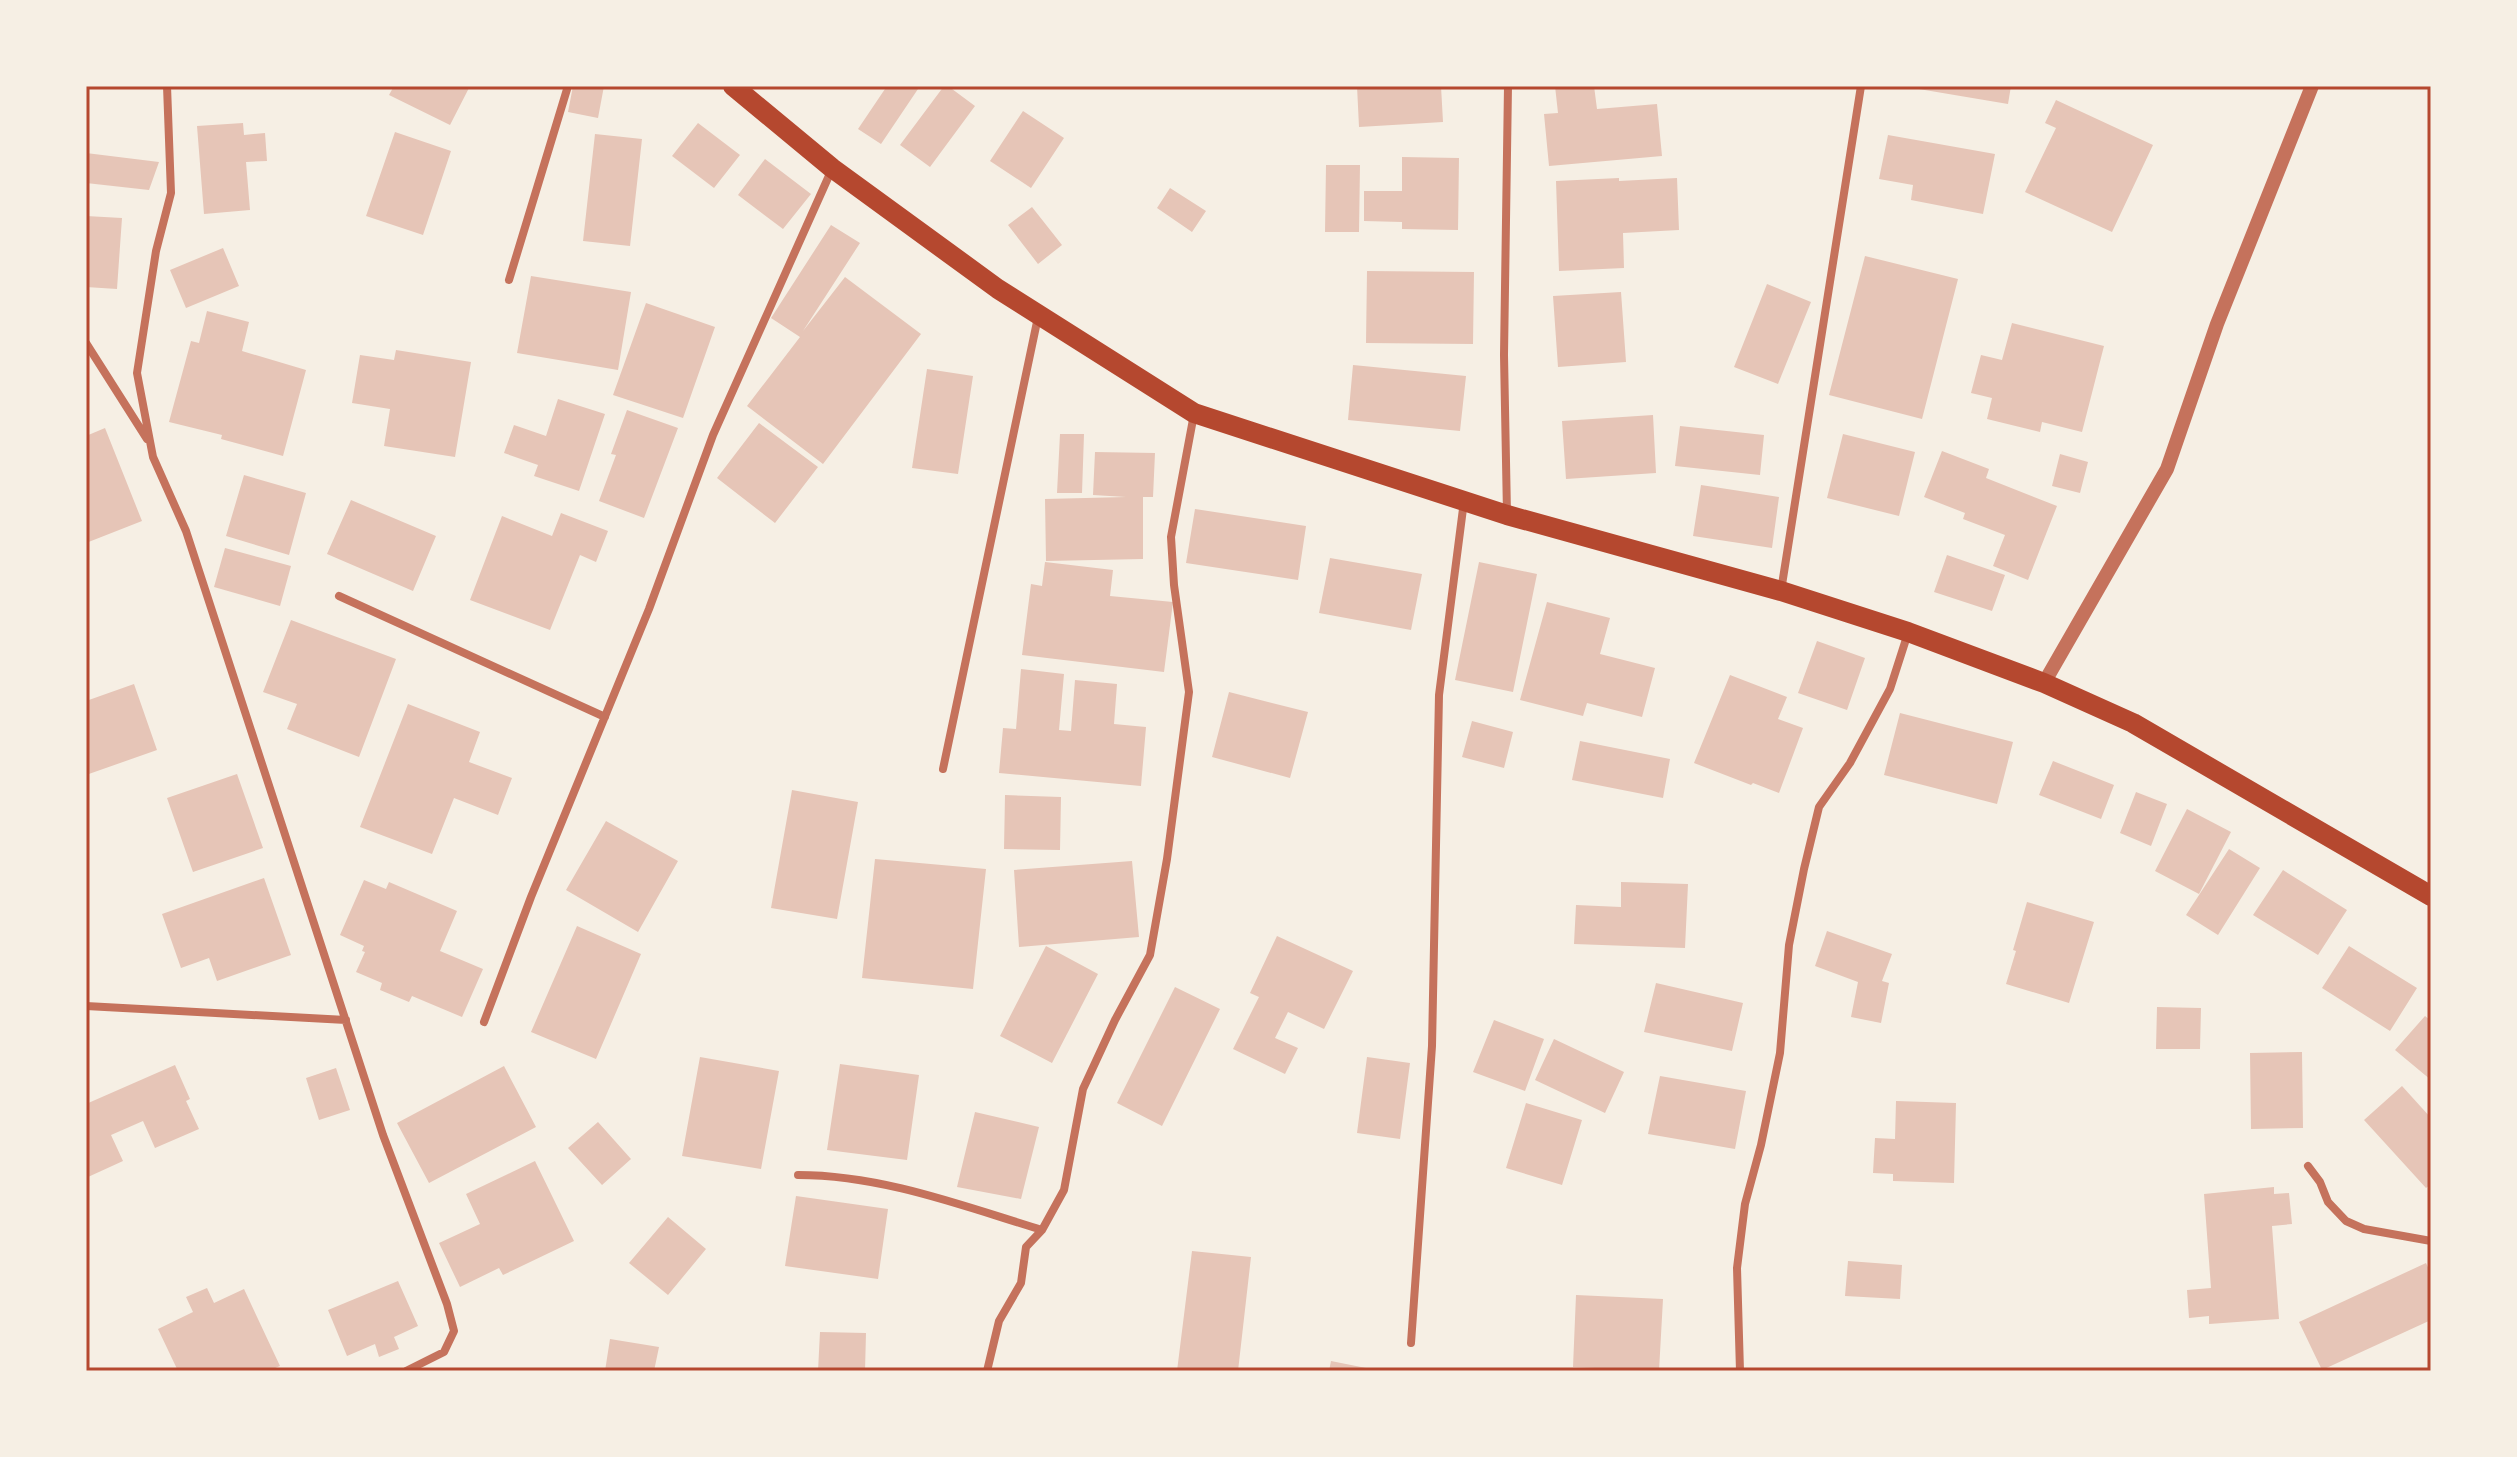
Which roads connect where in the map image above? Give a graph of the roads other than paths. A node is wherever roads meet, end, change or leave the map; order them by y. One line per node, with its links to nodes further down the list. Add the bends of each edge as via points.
1 (167, 86): 12 (street, via 171,193 137,373)
2 (568, 86): 8 (street)
3 (733, 86): 7 (main road)
4 (1508, 86): 14 (street)
5 (1861, 86): 15 (street)
6 (2312, 86): 18 (street, via 2217,324 2167,469)
7 (832, 168): 9 (main road); 19 (street, via 719,421)
8 (509, 280)
9 (1039, 313): 11 (main road); 20 (street)
10 (86, 343): 12 (street)
11 (1194, 413): 13 (main road); 27 (street, via 1171,537 1189,692 1150,955 1083,1089 1064,1190)
12 (150, 443): 23 (street, via 204,583)
13 (1464, 501): 14 (main road); 29 (street, via 1439,695 1432,1046)
14 (1507, 515): 15 (main road)
15 (1781, 591): 17 (main road)
16 (339, 596): 19 (street)
17 (1908, 632): 18 (main road); 32 (street, via 1890,689 1819,807 1804,869 1789,945 1780,1053 1745,1204 1737,1268)
18 (2044, 683): 21 (main road, via 2133,723)
19 (605, 717): 24 (street)
20 (943, 769)
21 (2431, 896)
22 (86, 1006): 23 (street)
23 (346, 1020): 30 (street, via 454,1331 444,1352)
24 (484, 1022)
25 (2308, 1166): 28 (street, via 2328,1202 2346,1221)
26 (798, 1175): 27 (street, via 837,1175 909,1191)
27 (1042, 1230): 31 (street, via 1026,1247 1021,1283 999,1321)
28 (2431, 1241)
29 (1411, 1343)
30 (406, 1371)
31 (987, 1371)
32 (1740, 1371)

